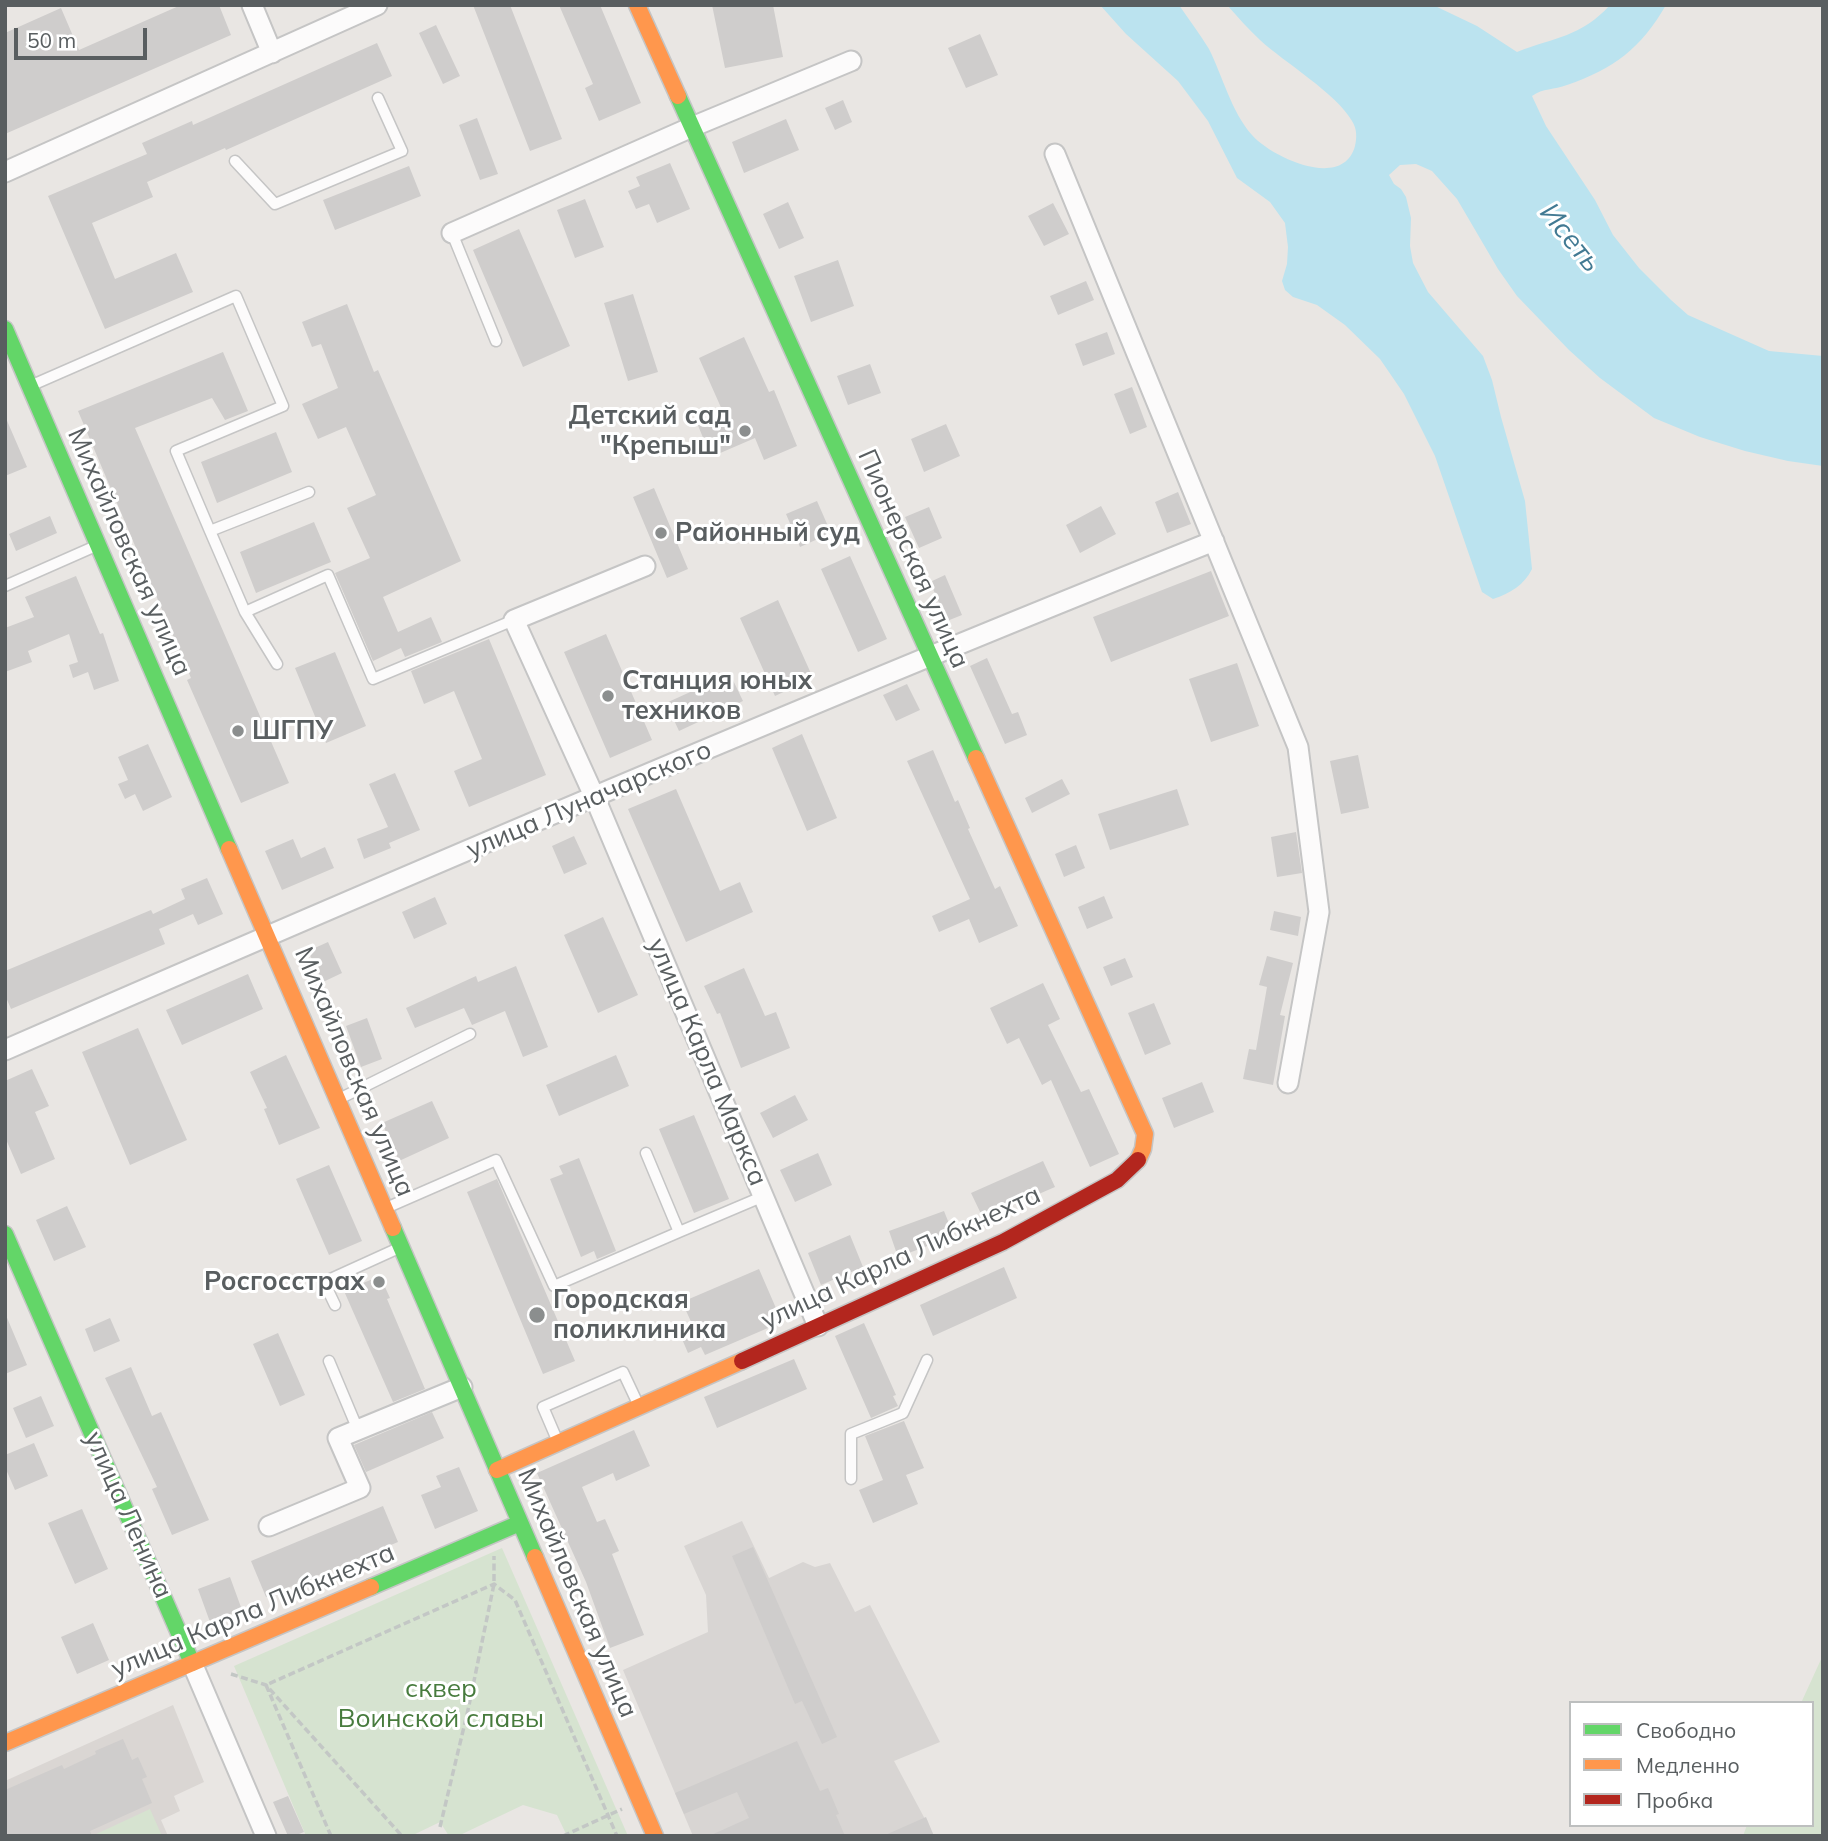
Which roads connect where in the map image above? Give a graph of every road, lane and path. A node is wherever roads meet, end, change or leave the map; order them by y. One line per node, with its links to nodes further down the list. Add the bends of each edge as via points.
1 (252, 5): 4 (street)
2 (377, 5): 4 (street)
3 (637, 5): 7 (street, Пионерская улица)
4 (272, 52): 10 (street)
5 (851, 61): 7 (street)
6 (378, 98): 9 (lane, via 402,150 275,204)
7 (692, 127): 11 (street); 23 (street, Пионерская улица)
8 (1055, 154): 17 (street)
9 (235, 161)
10 (5, 172)
11 (452, 233): 13 (lane)
12 (5, 329): 14 (street, Михайловская улица)
13 (496, 341)
14 (30, 386): 16 (lane, via 236,296 283,407 176,451); 18 (street, Михайловская улица)
15 (309, 492): 16 (lane)
16 (211, 531): 21 (lane)
17 (1214, 541): 23 (street, улица Луначарского); 29 (street, via 1298,747 1319,912)
18 (100, 545): 20 (lane); 26 (street, Михайловская улица)
19 (645, 566): 22 (street)
20 (5, 586)
21 (245, 612): 22 (lane, via 328,575 373,679); 24 (lane)
22 (514, 620): 25 (street, улица Карла Маркса)
23 (929, 655): 25 (street, улица Луначарского); 31 (street, Пионерская улица)
24 (277, 664)
25 (595, 798): 26 (street, улица Луначарского); 33 (street, улица Карла Маркса)
26 (268, 935): 28 (street, улица Луначарского); 30 (street, Михайловская улица)
27 (470, 1034): 30 (lane)
28 (5, 1050)
29 (1289, 1083)
30 (339, 1099): 34 (street, Михайловская улица)
31 (1145, 1134): 39 (street, улица Карла Либкнехта, via 1141,1158 1117,1180 1003,1242)
32 (646, 1153): 35 (lane)
33 (764, 1196): 35 (lane); 39 (street, улица Карла Маркса)
34 (386, 1209): 35 (lane, via 496,1160 554,1286); 37 (street, Михайловская улица)
35 (679, 1232)
36 (5, 1234): 52 (street, улица Ленина)
37 (402, 1247): 38 (lane, via 324,1282); 42 (street, Михайловская улица)
38 (335, 1305)
39 (818, 1326): 43 (street, улица Карла Либкнехта)
40 (927, 1360): 47 (lane, via 903,1413 851,1434)
41 (329, 1361): 44 (lane)
42 (462, 1387): 44 (street); 46 (street, Михайловская улица)
43 (639, 1406): 45 (street, улица Карла Либкнехта); 45 (lane, via 623,1372 544,1407)
44 (358, 1430): 49 (street, via 338,1438 360,1488)
45 (558, 1443): 46 (street, улица Карла Либкнехта)
46 (497, 1469): 48 (street, Михайловская улица)
47 (851, 1479)
48 (520, 1523): 50 (street, улица Карла Либкнехта); 56 (street, Михайловская улица)
49 (269, 1525)
50 (493, 1536): 51 (path); 52 (street, улица Карла Либкнехта)
51 (494, 1584): 54 (path); 57 (path, via 515,1600); 58 (path)
52 (192, 1663): 55 (street, улица Карла Либкнехта); 59 (street, улица Ленина)
53 (231, 1674): 54 (path)
54 (266, 1685): 60 (path); 61 (path)
55 (5, 1744)
56 (640, 1801): 57 (path); 64 (street, Михайловская улица)
57 (608, 1815): 62 (path); 63 (path)
58 (440, 1827)
59 (266, 1836)
60 (331, 1836)
61 (402, 1836)
62 (564, 1836)
63 (617, 1836)
64 (655, 1836)

